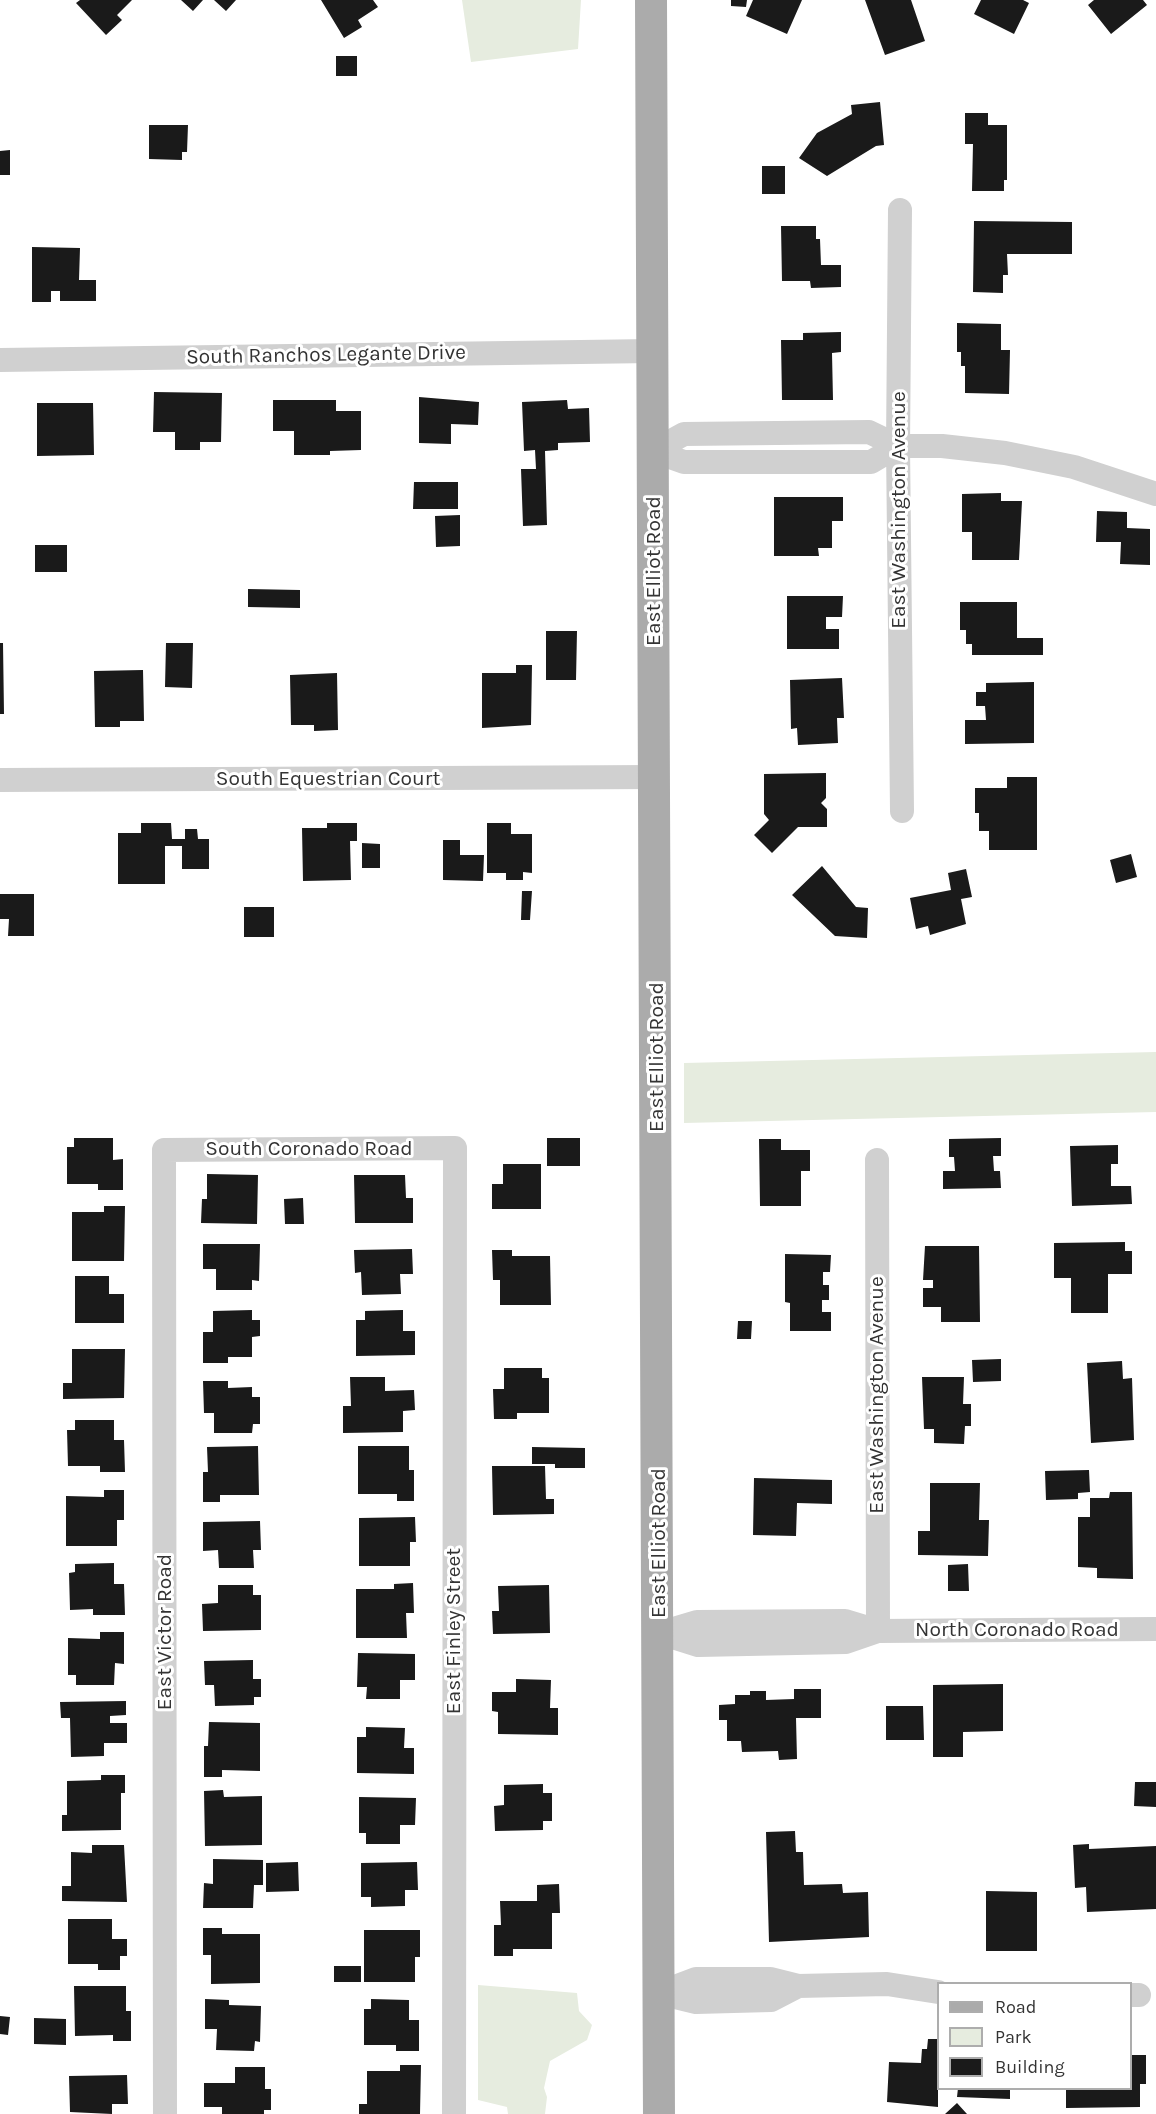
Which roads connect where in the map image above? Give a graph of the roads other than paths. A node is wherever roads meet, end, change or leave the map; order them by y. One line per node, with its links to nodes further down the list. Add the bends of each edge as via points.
1 (651, 0): 3 (main road, East Elliot Road)
2 (900, 210): 5 (street, East Washington Avenue)
3 (652, 351): 4 (street, South Ranchos Legante Drive); 6 (main road, East Elliot Road)
4 (0, 360)
5 (898, 446): 6 (street, via 869,432 684,434); 7 (street, via 1005,453 1074,467); 10 (street, East Washington Avenue)
6 (653, 451): 8 (main road, East Elliot Road)
7 (1156, 494)
8 (655, 777): 9 (street, South Equestrian Court); 16 (main road, East Elliot Road)
9 (0, 780)
10 (902, 811)
11 (455, 1148): 12 (street, South Coronado Road); 20 (street, East Finley Street)
12 (164, 1150): 19 (street, East Victor Road)
13 (877, 1160): 15 (street, East Washington Avenue)
14 (1156, 1629): 15 (street, North Coronado Road)
15 (878, 1631): 16 (street, North Coronado Road, via 846,1642 698,1645)
16 (660, 1633): 18 (main road, East Elliot Road)
17 (937, 1992): 18 (street, via 886,1984 798,1986 770,1979 696,1979)
18 (659, 1993): 21 (main road, East Elliot Road)
19 (165, 2114)
20 (454, 2114)
21 (660, 2114)

